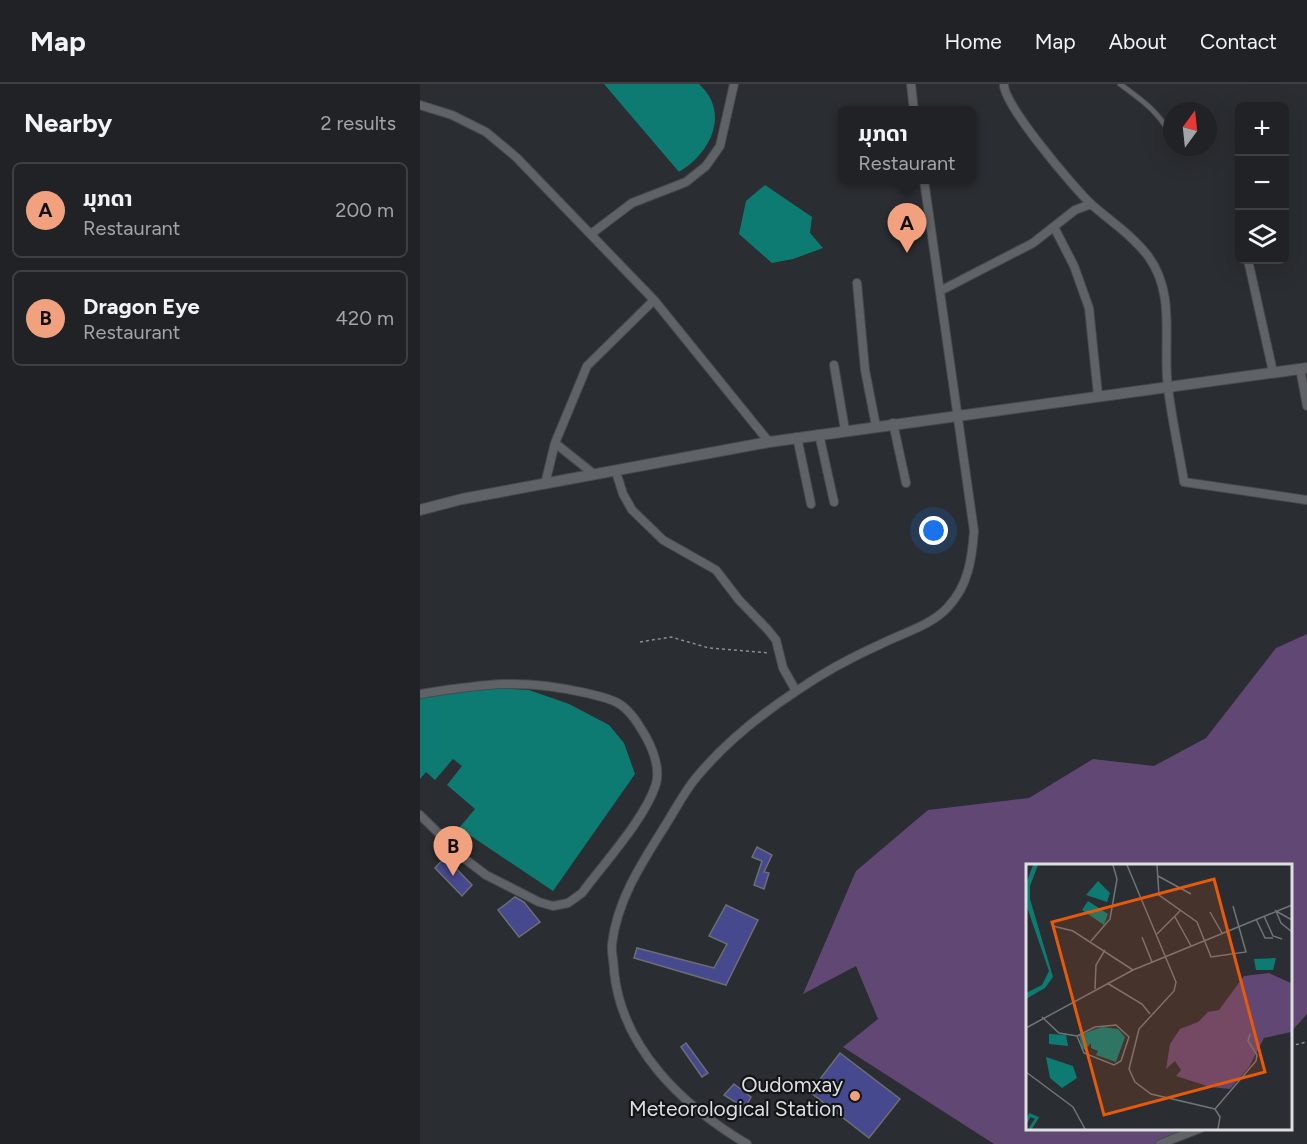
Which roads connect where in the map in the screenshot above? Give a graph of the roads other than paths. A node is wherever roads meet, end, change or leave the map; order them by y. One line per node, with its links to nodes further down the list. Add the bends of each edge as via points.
1 (734, 84): 11 (street, via 720,146 706,166 686,182 632,203)
2 (911, 84): 6 (street)
3 (1004, 84): 9 (street, via 1014,112)
4 (1120, 84): 7 (lane)
5 (420, 105): 11 (street, via 486,132)
6 (913, 106)
7 (1163, 121)
8 (925, 184): 14 (street)
9 (1091, 204): 10 (street); 19 (street, via 1140,245 1163,283)
10 (1054, 227): 14 (street, via 1007,258); 20 (street, via 1089,308)
11 (591, 234): 15 (street)
12 (1249, 264): 18 (street)
13 (858, 283): 24 (street)
14 (940, 291): 22 (street)
15 (654, 300): 28 (street); 29 (street, via 587,366)
16 (834, 365): 25 (street)
17 (1303, 368): 18 (street); 21 (street)
18 (1274, 372): 19 (street)
19 (1168, 386): 20 (street); 34 (street, via 1184,483)
20 (1098, 395): 22 (street)
21 (1307, 406)
22 (959, 414): 23 (street); 38 (street, via 974,531 972,560 963,586 948,607 931,620 846,660)
23 (892, 423): 24 (street); 32 (street)
24 (876, 426): 25 (street)
25 (844, 430): 26 (street)
26 (819, 434): 27 (street); 35 (street)
27 (798, 437): 28 (street); 36 (street)
28 (769, 441): 30 (street)
29 (555, 443): 31 (street); 33 (street)
30 (616, 471): 31 (street); 38 (street, via 632,510 663,540 716,570 768,630 776,640 783,668)
31 (595, 475): 33 (street)
32 (906, 483)
33 (545, 484): 37 (street)
34 (1307, 500)
35 (834, 502)
36 (811, 504)
37 (420, 510)
38 (796, 691): 42 (street, via 721,751 694,780 638,869 620,909 612,945 615,981 624,1016 642,1049 690,1104)
39 (420, 694): 40 (street, via 495,682 549,685 605,698 620,703 636,721 650,744 658,770 648,804 582,893 568,903 552,906 539,902 486,875)
40 (420, 815)
41 (1198, 1129): 43 (street)
42 (747, 1144)
43 (1160, 1144)

